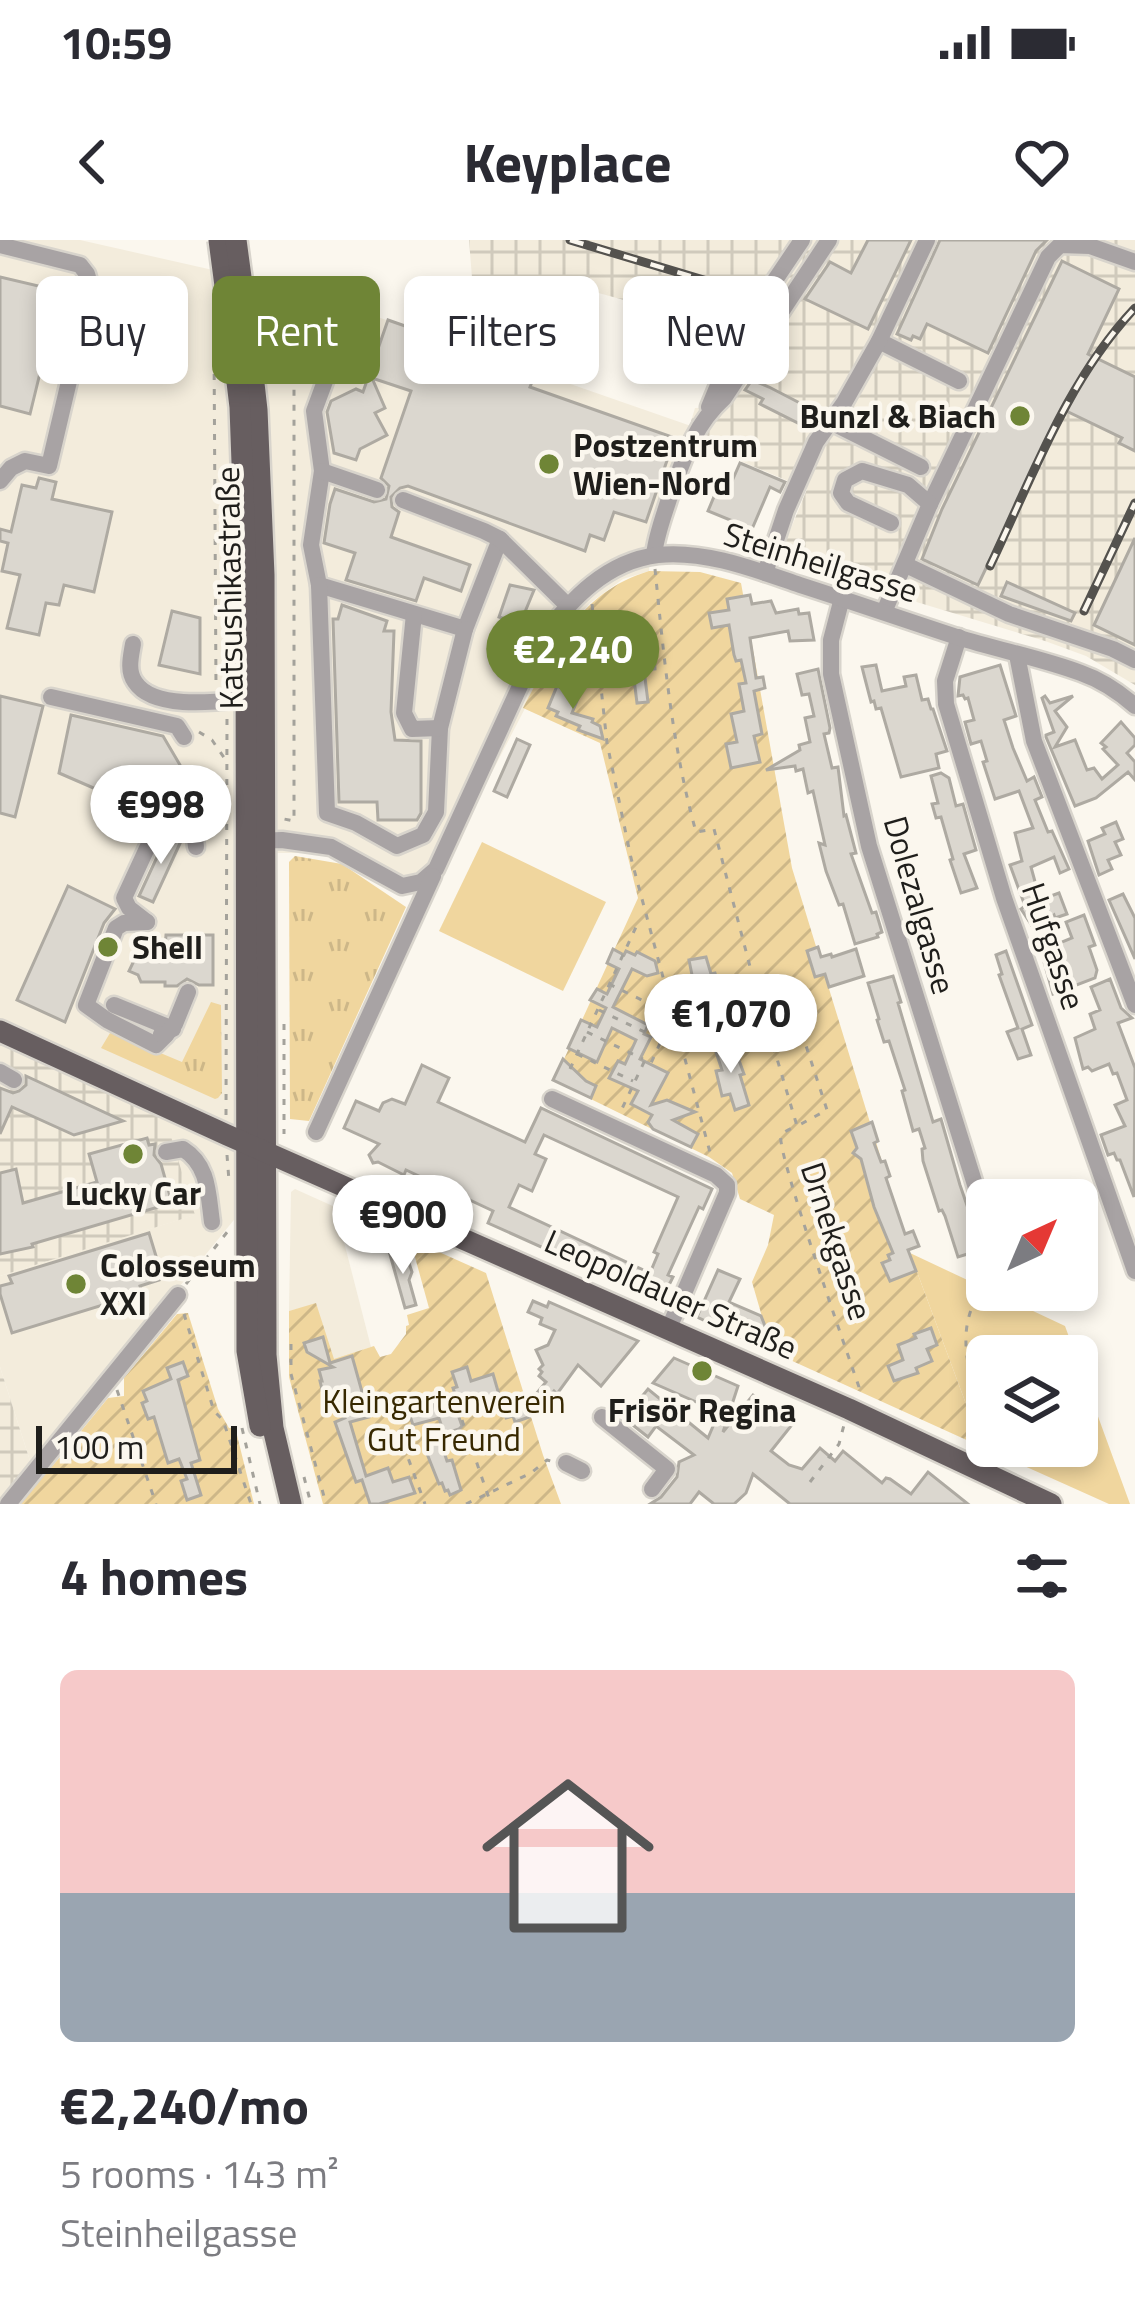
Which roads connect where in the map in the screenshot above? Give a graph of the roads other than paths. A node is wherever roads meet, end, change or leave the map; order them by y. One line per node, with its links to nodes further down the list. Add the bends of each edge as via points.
1 (219, 240): 8 (main road, Katsushikastraße, bridge)
2 (236, 240): 9 (main road, Katsushikastraße, bridge)
3 (802, 240): 15 (street, via 740,332)
4 (829, 240): 15 (street)
5 (927, 240): 10 (street)
6 (0, 245): 19 (street, via 80,265 91,288 50,466 25,460)
7 (1135, 262): 22 (street, via 1090,246 1060,245 1048,257)
8 (223, 276)
9 (234, 276)
10 (880, 341): 11 (street); 16 (street)
11 (959, 381)
12 (237, 384): 39 (main road, Katsushikastraße, via 245,573)
13 (248, 384): 43 (main road, Katsushikastraße, via 256,410 264,575)
14 (324, 384): 18 (street, via 314,411)
15 (707, 414): 25 (street, via 687,448)
16 (831, 422): 17 (street); 27 (street, via 808,459)
17 (921, 467)
18 (322, 471): 20 (street); 28 (street, via 311,545)
19 (0, 482)
20 (377, 490)
21 (403, 500): 24 (street)
22 (930, 504): 23 (street, via 908,485 862,471 845,480 848,503); 26 (street)
23 (891, 523)
24 (500, 539): 30 (street); 33 (street)
25 (654, 555): 27 (street, Steinheilgasse, via 706,557); 30 (street, Steinheilgasse)
26 (906, 566): 31 (street); 37 (street)
27 (765, 574): 29 (street, Steinheilgasse)
28 (319, 585): 32 (street); 41 (street, via 326,813 397,846 423,835 436,812)
29 (842, 598): 31 (street, Steinheilgasse); 55 (street, Dolezalgasse, via 831,674 869,846)
30 (567, 605): 45 (street, Steinheilgasse, via 542,638)
31 (884, 613): 34 (street, Steinheilgasse)
32 (414, 614): 33 (street); 41 (street, via 404,713 412,729)
33 (465, 629): 41 (street)
34 (959, 637): 36 (street, Steinheilgasse); 57 (street, Hufgasse, via 946,704 1004,898)
35 (133, 644): 39 (street, via 130,669 153,696)
36 (1017, 655): 40 (street, Steinheilgasse, via 1082,673); 47 (street, via 1034,741)
37 (1135, 660)
38 (51, 697): 42 (street, via 177,726)
39 (229, 700): 43 (main road, Katsushikastraße)
40 (1135, 706)
41 (440, 728)
42 (184, 737)
43 (256, 841): 45 (street, via 332,847 402,886); 53 (main road, Katsushikastraße)
44 (196, 847): 50 (street, via 194,830 166,815 160,820 124,898 147,922 116,928 86,1005 156,1045)
45 (436, 869): 52 (street, Steinheilgasse)
46 (188, 992): 50 (street)
47 (1135, 1005)
48 (112, 1008): 50 (street, via 155,1033)
49 (0, 1031): 53 (main road, Leopoldauer Straße)
50 (169, 1032)
51 (552, 1099): 59 (street, via 722,1180 727,1193)
52 (316, 1132)
53 (247, 1144): 59 (main road, Leopoldauer Straße); 63 (main road, Katsushikastraße, via 247,1351 261,1430)
54 (166, 1152): 56 (street, via 183,1149 204,1168)
55 (973, 1179)
56 (212, 1222)
57 (1135, 1270)
58 (178, 1295): 62 (street)
59 (669, 1328): 61 (main road, Leopoldauer Straße)
60 (602, 1417): 64 (street, via 667,1469)
61 (1015, 1497): 65 (main road, Leopoldauer Straße)
62 (8, 1504)
63 (287, 1504)
64 (638, 1504)
65 (1051, 1504)

